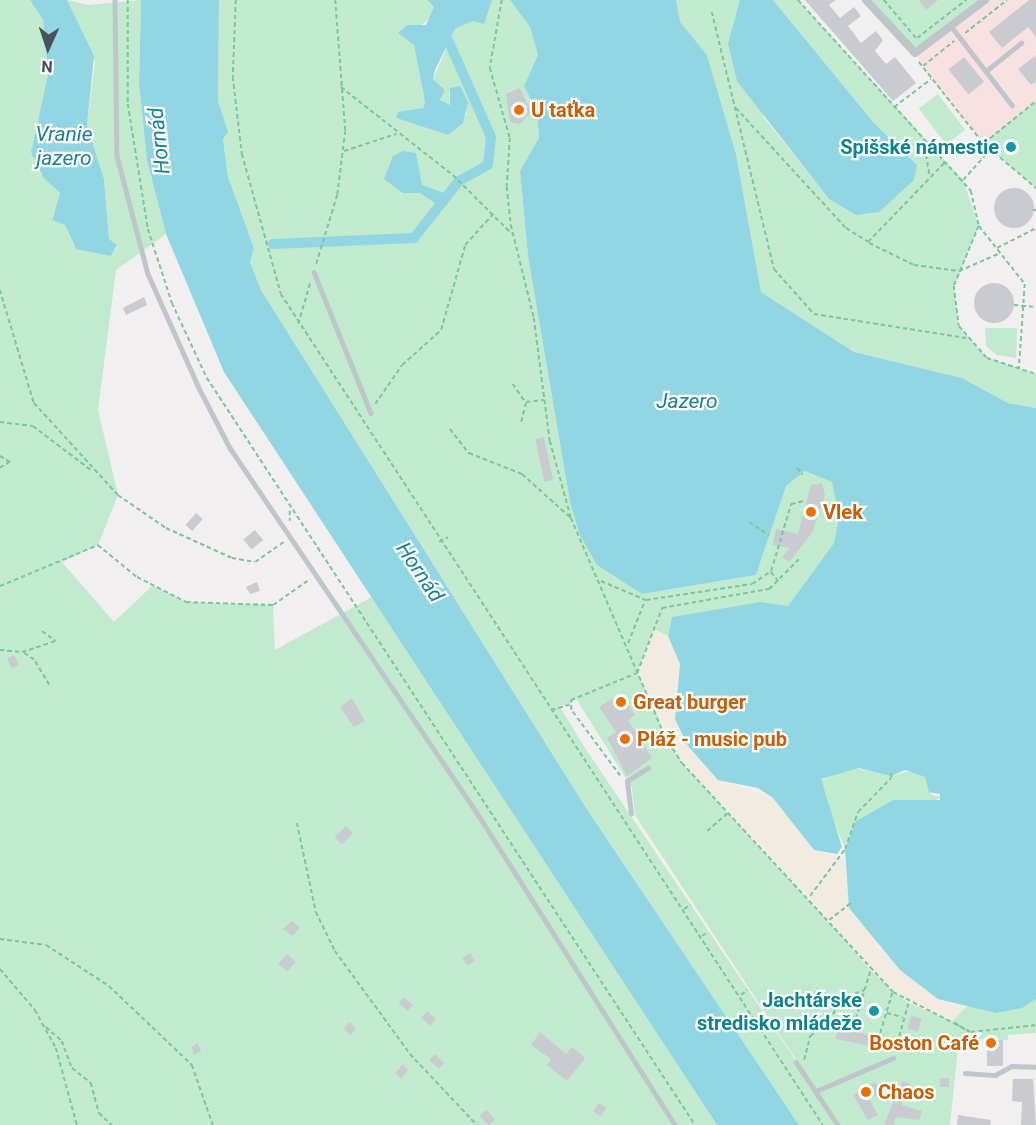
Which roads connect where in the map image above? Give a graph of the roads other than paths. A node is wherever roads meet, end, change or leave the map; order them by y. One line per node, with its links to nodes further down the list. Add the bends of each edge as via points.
1 (115, 0): 17 (lane, via 117,156 148,274 170,330 230,448 317,573)
2 (867, 0): 4 (street, via 915,53)
3 (985, 0): 4 (street)
4 (951, 26): 6 (lane)
5 (1021, 43): 6 (lane)
6 (986, 71): 7 (lane)
7 (1012, 105)
8 (314, 272): 9 (lane)
9 (371, 414)
10 (648, 768): 11 (lane, via 627,786)
11 (631, 814)
12 (893, 1058): 16 (lane)
13 (796, 1062): 16 (lane)
14 (1036, 1067): 15 (lane, via 1012,1066 995,1075)
15 (965, 1073)
16 (816, 1091): 18 (lane)
17 (675, 1125)
18 (838, 1125)

